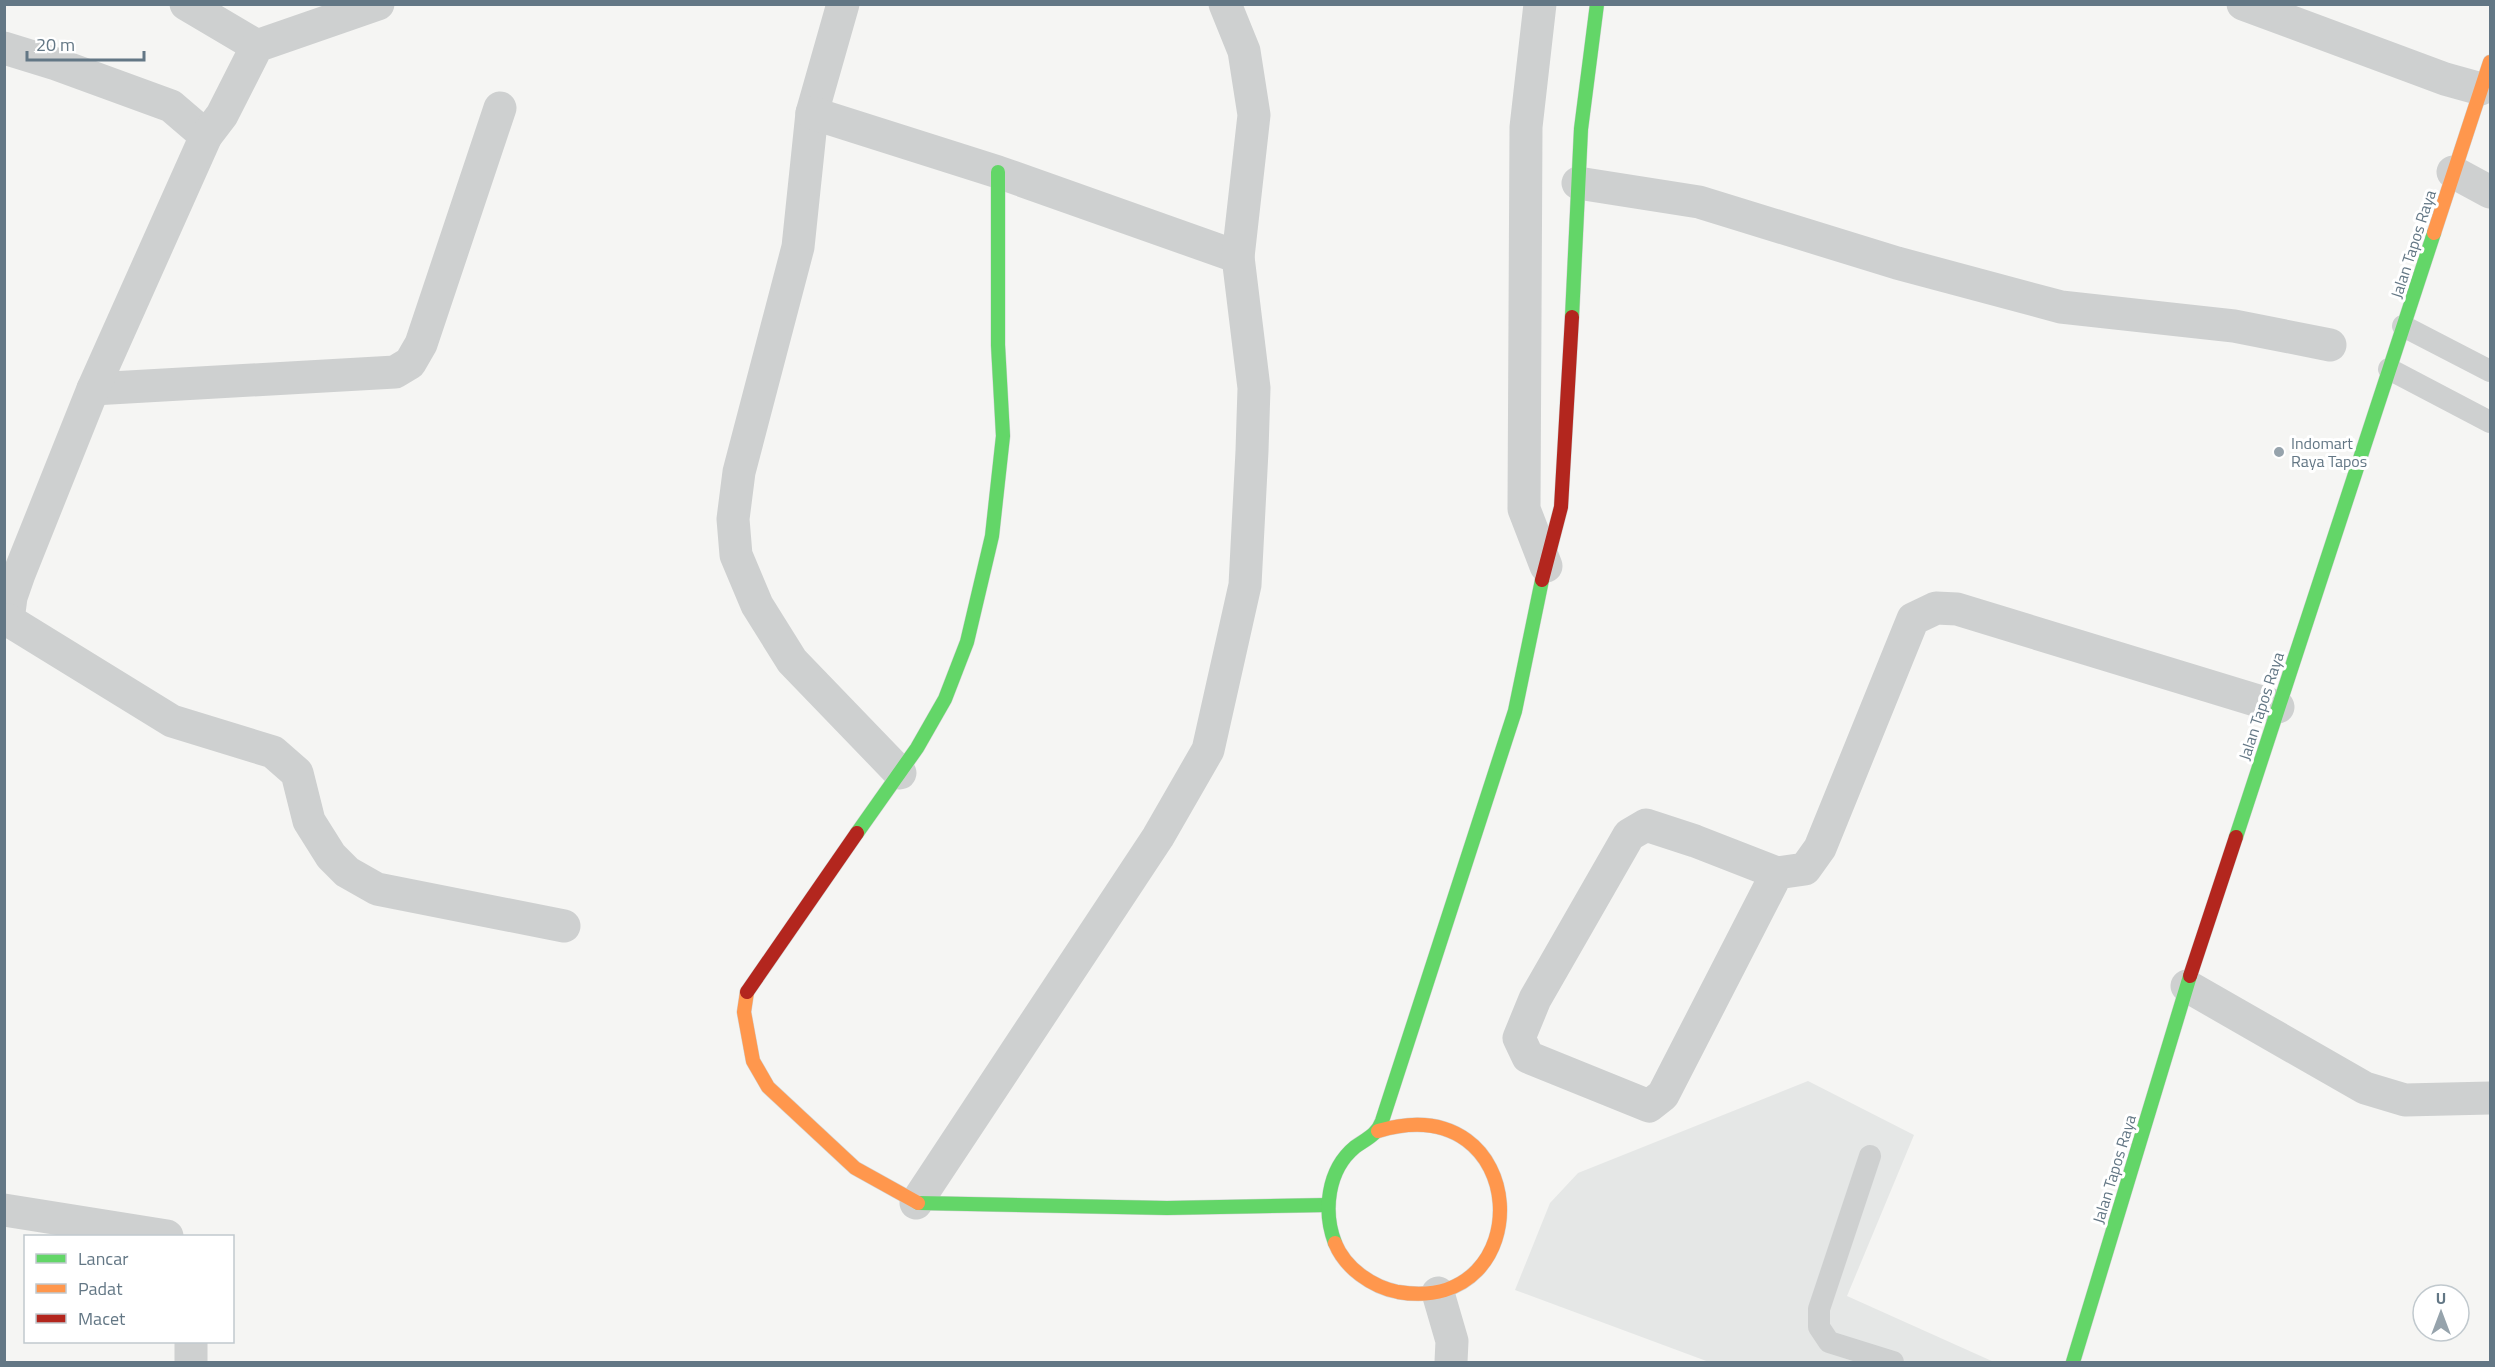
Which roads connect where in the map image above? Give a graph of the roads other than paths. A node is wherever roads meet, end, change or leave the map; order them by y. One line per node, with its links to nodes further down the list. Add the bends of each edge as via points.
1 (186, 4): 8 (street)
2 (378, 4): 8 (street)
3 (843, 4): 12 (street)
4 (1225, 4): 18 (street, via 1244,51 1254,115)
5 (1540, 4): 25 (street, via 1526,127 1524,509)
6 (1597, 4): 16 (street, via 1586,66)
7 (2242, 4): 10 (street, via 2445,79)
8 (257, 46): 13 (street, via 222,115)
9 (4, 48): 13 (street, via 171,106)
10 (2486, 76): 15 (street, Jalan Tapos Raya)
11 (500, 108): 23 (street, via 421,344 410,363 395,372)
12 (812, 113): 14 (street); 28 (street, via 798,248 739,471 733,519 736,555 757,605 792,661)
13 (206, 136): 23 (street)
14 (998, 172): 18 (street); 28 (street, via 998,345 1003,436 992,536 967,642 945,699)
15 (2453, 172): 17 (street); 19 (street, Jalan Tapos Raya)
16 (1578, 183): 20 (street, via 1699,202 1897,263 2061,307 2234,326); 25 (street, via 1561,512)
17 (2490, 192)
18 (1238, 256): 35 (street, via 1254,388 1245,574 1208,750 1158,837)
19 (2403, 326): 21 (street, Jalan Tapos Raya); 22 (lane)
20 (2330, 345)
21 (2389, 369): 24 (lane); 27 (street, Jalan Tapos Raya)
22 (2490, 371)
23 (93, 389): 26 (street, via 19,574)
24 (2490, 422)
25 (1546, 566): 33 (street, via 1518,701)
26 (6, 621): 30 (street, via 172,721 273,752 297,773 309,820 331,855 347,872 377,889)
27 (2278, 707): 29 (street, via 1957,609 1936,608 1913,618 1820,848 1805,869); 31 (street, Jalan Tapos Raya)
28 (900, 773): 35 (street, via 747,990 744,1012 753,1061 768,1087 855,1168)
29 (1777, 873): 29 (street, via 1663,1095 1649,1106 1528,1057 1519,1038 1535,999 1629,835 1646,825)
30 (564, 926)
31 (2187, 986): 32 (street, via 2365,1088 2405,1100); 44 (street, Jalan Tapos Raya)
32 (2490, 1098)
33 (1378, 1131): 36 (street, via 1353,1149 1335,1175); 39 (street, via 1403,1124 1430,1124 1454,1132 1476,1147 1492,1168 1501,1192 1502,1218 1496,1243 1475,1271)
34 (1870, 1156): 43 (lane, via 1819,1309 1819,1327 1829,1342)
35 (916, 1203): 36 (street, via 1167,1208)
36 (1328, 1204): 39 (street, via 1330,1228 1338,1250 1370,1284 1392,1293)
37 (4, 1210): 38 (street)
38 (161, 1235)
39 (1438, 1293): 42 (street, via 1452,1341)
40 (191, 1343): 41 (street)
41 (190, 1362)
42 (1451, 1362)
43 (1893, 1362)
44 (2073, 1362)

